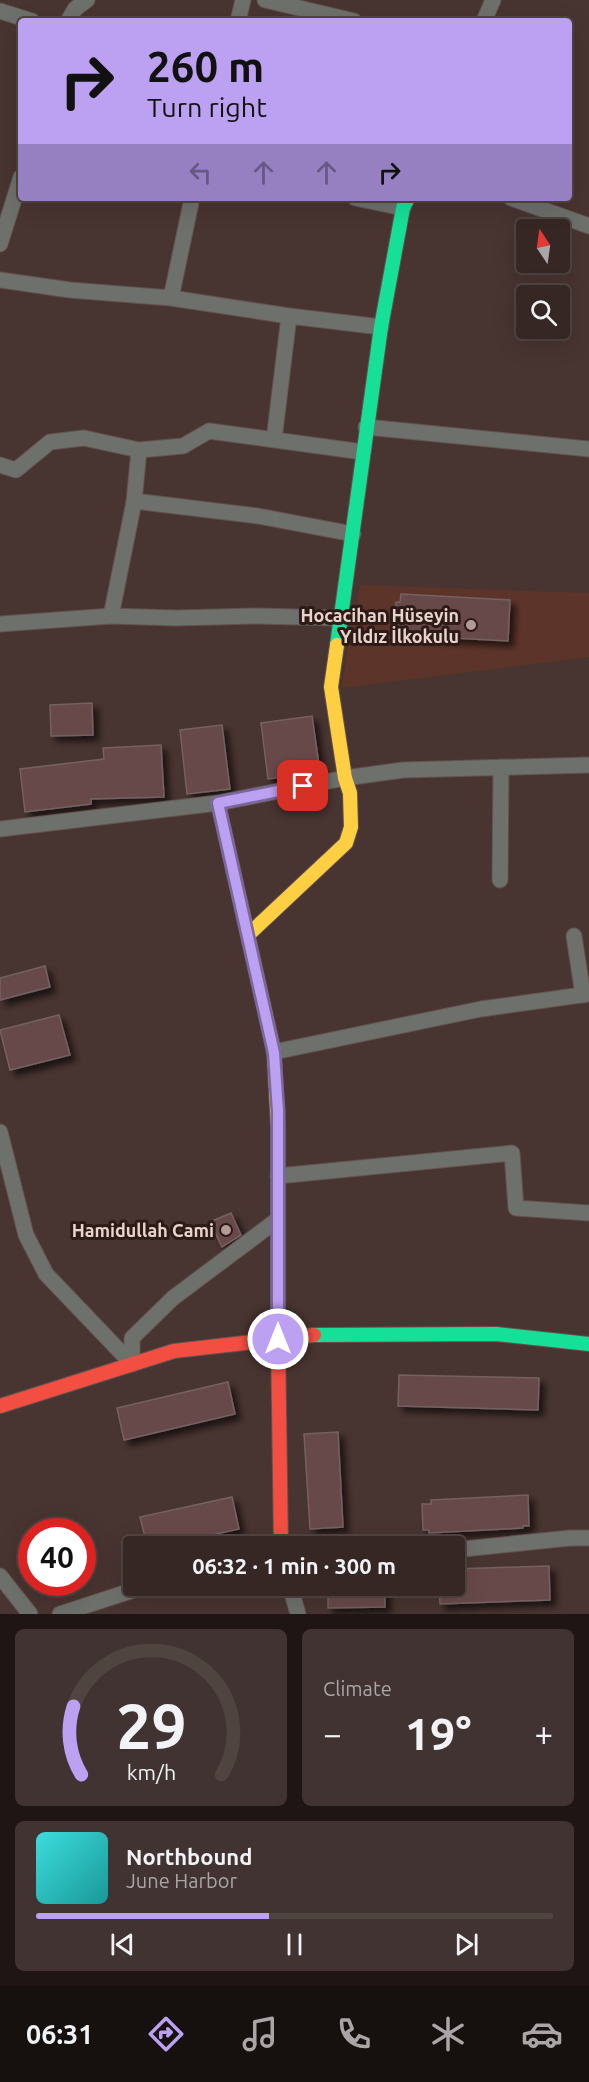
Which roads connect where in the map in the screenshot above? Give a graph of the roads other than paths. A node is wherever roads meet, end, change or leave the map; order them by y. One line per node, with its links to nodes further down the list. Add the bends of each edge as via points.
1 (87, 0): 7 (street)
2 (243, 0): 8 (street)
3 (265, 0): 9 (street)
4 (493, 0): 10 (street)
5 (0, 11): 6 (street)
6 (22, 18)
7 (70, 18)
8 (239, 18)
9 (341, 18)
10 (485, 18)
11 (18, 186): 17 (street)
12 (191, 201): 19 (street)
13 (385, 201): 15 (street)
14 (519, 201): 16 (street)
15 (405, 203): 21 (street)
16 (589, 226)
17 (0, 243)
18 (0, 280): 19 (street)
19 (171, 298): 20 (street)
20 (289, 316): 21 (street); 23 (street)
21 (381, 327): 22 (street)
22 (366, 427): 24 (street); 26 (street)
23 (274, 440): 25 (street, via 209,431 183,446); 26 (street)
24 (589, 449)
25 (139, 450): 27 (street, via 84,438 50,442 16,470); 28 (street)
26 (363, 452): 29 (street)
27 (0, 465)
28 (134, 501): 29 (street, via 258,516); 30 (street)
29 (352, 534): 31 (street)
30 (111, 616): 31 (street); 32 (street)
31 (341, 618): 35 (street, via 331,687)
32 (0, 624)
33 (589, 765): 34 (street)
34 (501, 767): 35 (street, via 403,770); 38 (street)
35 (345, 778): 36 (street); 39 (street, via 350,793 351,827 346,843)
36 (218, 803): 37 (street); 39 (street)
37 (0, 829)
38 (500, 880)
39 (248, 935): 42 (street)
40 (574, 936): 41 (street)
41 (586, 995): 42 (street, via 481,1009)
42 (274, 1053): 44 (street)
43 (0, 1132): 49 (street, via 26,1235 46,1274)
44 (278, 1176): 45 (street, via 512,1153 516,1208); 46 (street)
45 (589, 1213)
46 (278, 1220): 47 (street); 49 (street, via 173,1298 132,1338)
47 (278, 1339): 48 (street, via 322,1334 496,1334); 49 (street, via 174,1351); 51 (street)
48 (589, 1344)
49 (132, 1365): 50 (street)
50 (0, 1406)
51 (278, 1536)
52 (589, 1538): 53 (street)
53 (465, 1549)
54 (0, 1576): 57 (street)
55 (123, 1593): 58 (street)
56 (293, 1596): 59 (street)
57 (30, 1614)
58 (60, 1614)
59 (298, 1614)

